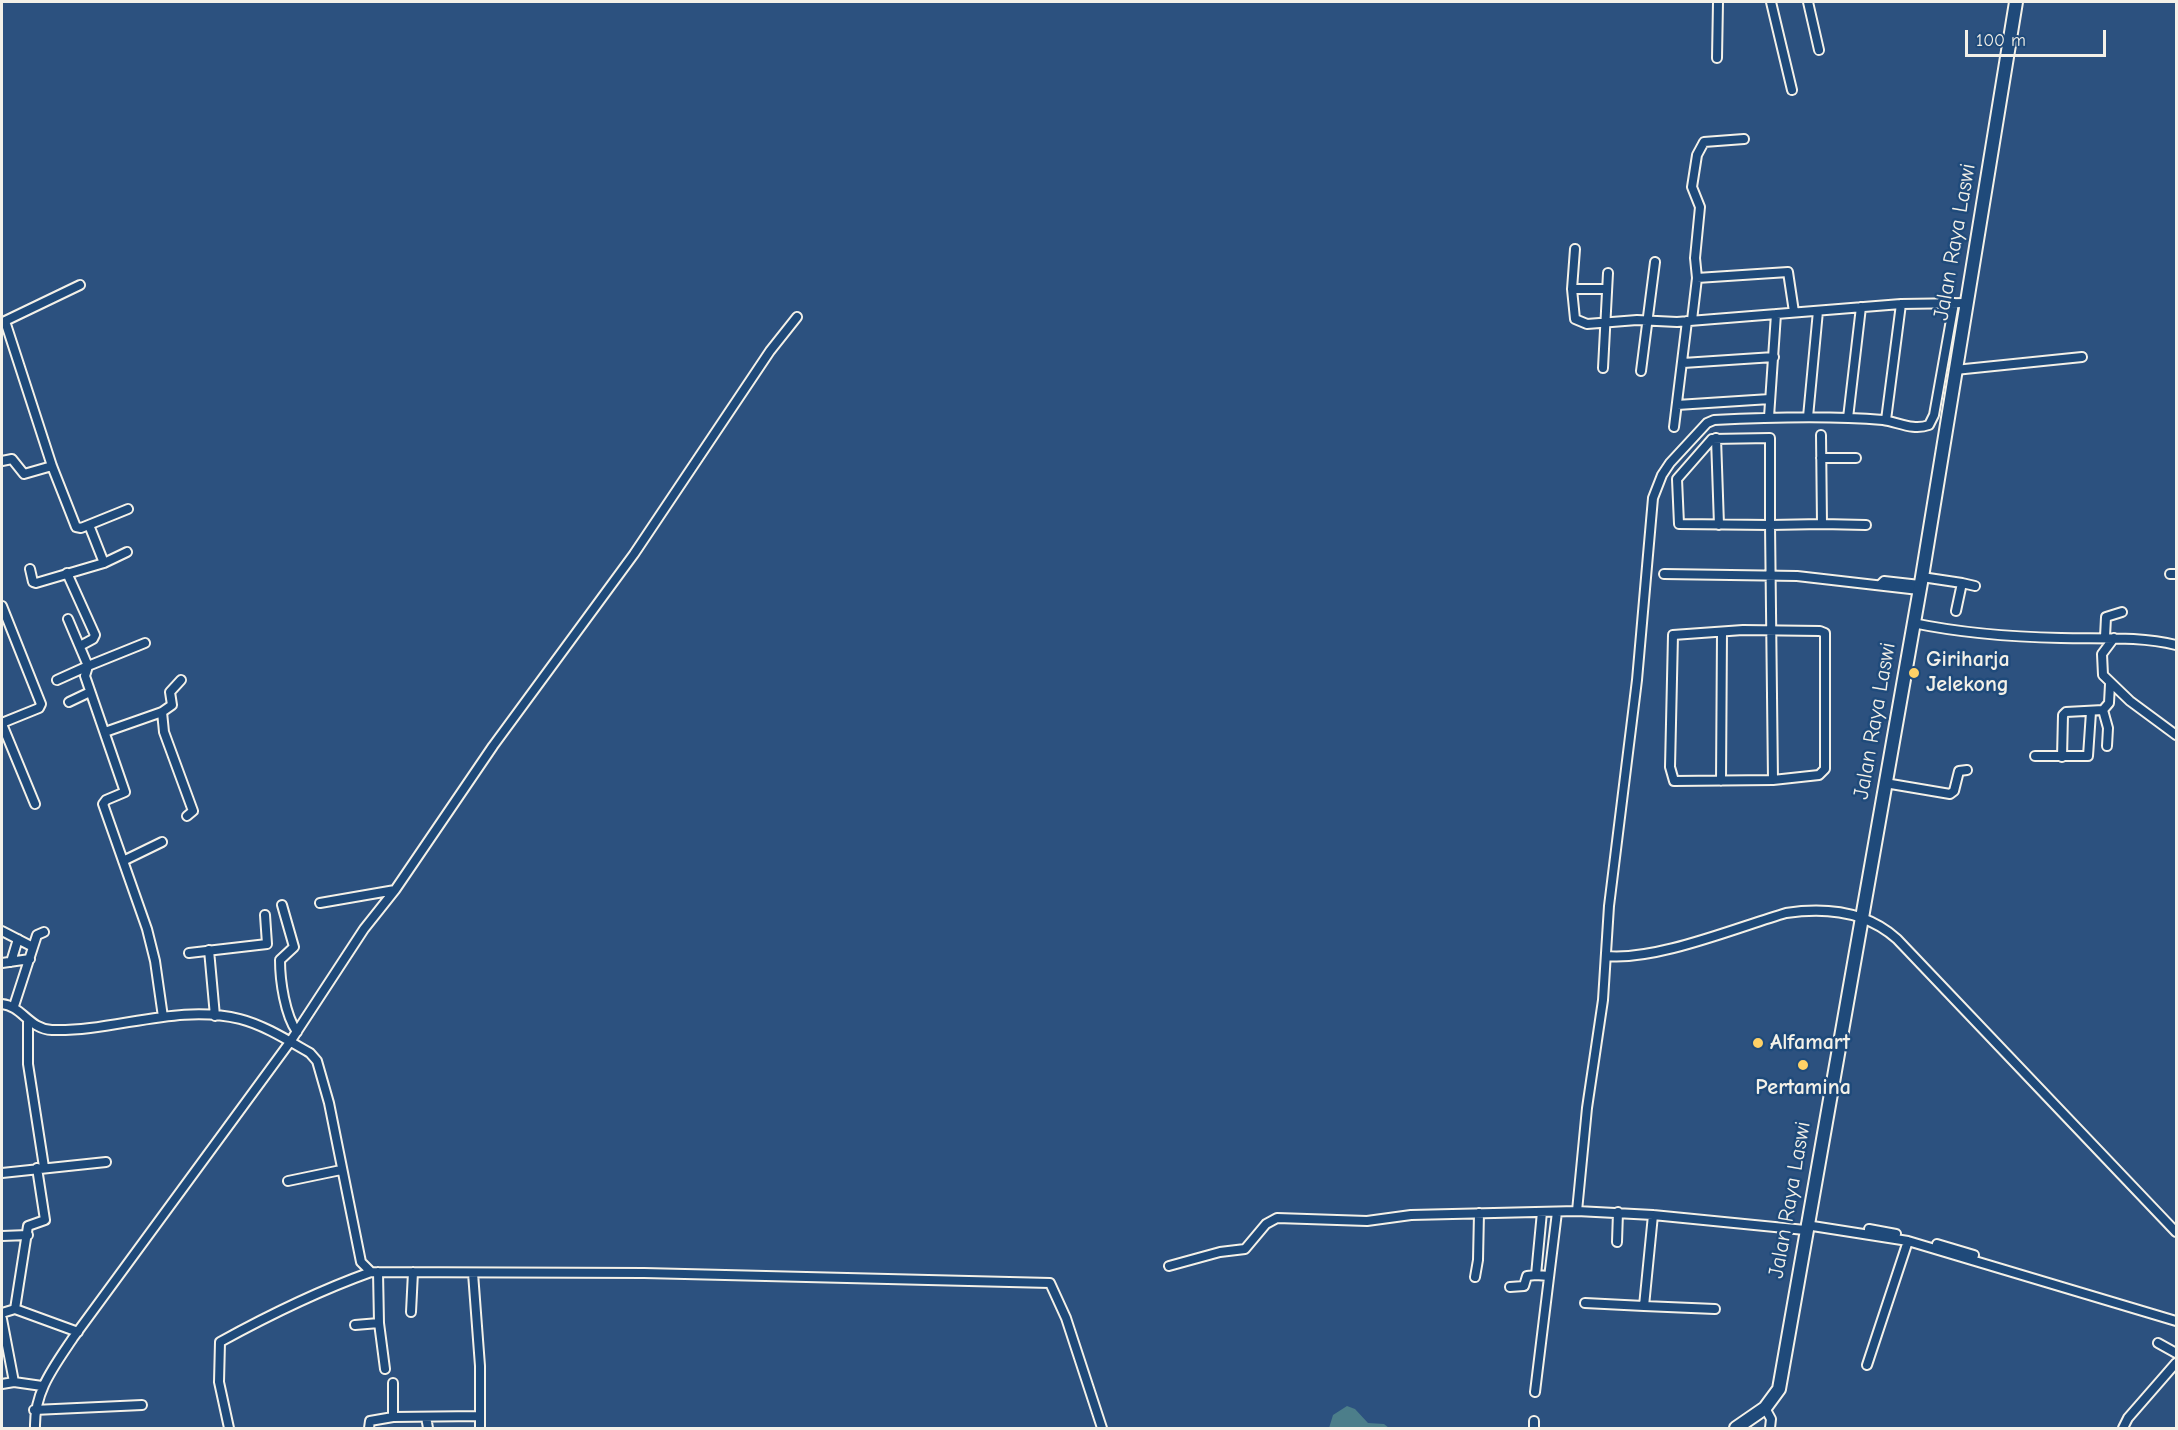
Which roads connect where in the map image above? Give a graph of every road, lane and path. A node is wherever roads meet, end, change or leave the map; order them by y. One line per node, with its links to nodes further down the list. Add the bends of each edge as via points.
1 (1718, 2): 6 (street)
2 (1771, 2): 7 (street)
3 (1808, 2): 5 (street)
4 (2016, 2): 16 (main road, Jalan Raya Laswi)
5 (1819, 50)
6 (1717, 58)
7 (1792, 90)
8 (1744, 139): 12 (street, via 1704,142 1697,155 1692,187 1700,207)
9 (1575, 249): 14 (street)
10 (1655, 262): 24 (street)
11 (1608, 273): 15 (street)
12 (1697, 278): 20 (street, via 1788,273); 25 (street)
13 (80, 285): 26 (street)
14 (1572, 289): 15 (street); 27 (street, via 1575,319 1587,324)
15 (1607, 289): 27 (street)
16 (1960, 303): 17 (street); 23 (main road, Jalan Raya Laswi)
17 (1901, 304): 18 (street); 39 (street)
18 (1862, 307): 19 (street); 38 (street)
19 (1818, 311): 20 (street); 37 (street)
20 (1794, 312): 21 (street)
21 (1776, 314): 25 (street); 28 (street)
22 (797, 317): 96 (street, via 634,554 493,746)
23 (1957, 319): 32 (main road, Jalan Raya Laswi); 39 (street, via 1932,421 1919,427)
24 (1646, 321): 25 (street); 27 (street); 33 (street)
25 (1689, 321): 30 (street)
26 (3, 322): 46 (street)
27 (1606, 322): 31 (street)
28 (1774, 357): 30 (street); 34 (street)
29 (2082, 357): 32 (street)
30 (1683, 363): 35 (street)
31 (1604, 368)
32 (1955, 370): 60 (main road, Jalan Raya Laswi)
33 (1641, 371)
34 (1770, 399): 35 (street); 36 (street)
35 (1677, 405): 40 (street)
36 (1769, 417): 37 (street); 107 (street, via 1707,423 1670,463 1653,498)
37 (1808, 417): 38 (street)
38 (1848, 418): 39 (street)
39 (1886, 420)
40 (1674, 427)
41 (1821, 435): 43 (street)
42 (1716, 438): 50 (street); 50 (street, via 1677,479 1677,522); 51 (street, via 1770,438)
43 (1821, 458): 44 (street); 48 (street)
44 (1856, 458)
45 (2, 461): 46 (street, via 12,459 24,474)
46 (52, 466): 49 (street, via 76,527)
47 (128, 509): 49 (street)
48 (1822, 524): 51 (street); 52 (street)
49 (89, 525): 54 (street)
50 (1719, 525): 51 (street)
51 (1770, 525): 58 (street)
52 (1866, 525)
53 (127, 552): 54 (street)
54 (104, 563): 56 (street)
55 (30, 569): 56 (street, via 36,583)
56 (67, 573): 72 (street, via 95,635)
57 (1664, 574): 58 (street)
58 (1773, 578): 60 (street); 67 (street)
59 (1962, 583): 60 (street); 61 (street); 63 (street)
60 (1920, 584): 66 (main road, Jalan Raya Laswi)
61 (1975, 586)
62 (2, 606): 82 (street, via 41,704)
63 (1956, 611)
64 (2122, 612): 69 (street, via 2106,617)
65 (68, 619): 72 (street)
66 (1913, 623): 69 (street, via 2012,635); 91 (main road, Jalan Raya Laswi)
67 (1771, 630): 68 (street); 89 (street); 89 (street, via 1820,631 1827,638 1825,769 1819,775)
68 (1722, 632): 90 (street); 90 (street, via 1677,633 1671,640 1671,777 1679,782)
69 (2110, 638): 71 (street); 76 (street, via 2102,654 2103,675)
70 (146, 643): 73 (street)
71 (2176, 645)
72 (80, 646): 73 (street)
73 (88, 666): 74 (street); 77 (street, via 85,676)
74 (57, 680)
75 (181, 680): 80 (street, via 170,692 172,705)
76 (2110, 684): 79 (street, via 2109,703); 84 (street)
77 (90, 692): 78 (street); 83 (street)
78 (69, 702)
79 (2103, 710): 81 (street); 85 (street)
80 (162, 712): 83 (street); 93 (street, via 164,732 193,811)
81 (2091, 712): 87 (street, via 2089,756); 87 (street, via 2063,715)
82 (2, 723): 92 (street)
83 (105, 732): 95 (street, via 125,792 103,804)
84 (2176, 735)
85 (2107, 746)
86 (2035, 756): 87 (street)
87 (2062, 757)
88 (1967, 770): 91 (street, via 1959,771 1950,794)
89 (1773, 780): 90 (street)
90 (1721, 781)
91 (1885, 783): 100 (main road, Jalan Raya Laswi)
92 (36, 804)
93 (187, 816)
94 (162, 842): 95 (street)
95 (123, 861): 114 (street, via 152,946)
96 (394, 890): 97 (street); 116 (street)
97 (320, 903)
98 (282, 905): 116 (street, via 294,947 280,960 280,969)
99 (265, 915): 105 (street, via 267,944)
100 (1862, 918): 107 (street, via 1823,909 1805,910 1651,953); 129 (main road, Jalan Raya Laswi); 130 (street, via 1884,927 1897,939)
101 (2, 930): 103 (street)
102 (44, 932): 104 (street, via 37,935)
103 (18, 939): 104 (street); 109 (street)
104 (33, 947): 108 (street)
105 (209, 950): 106 (street); 113 (street)
106 (189, 953)
107 (1606, 956): 123 (street)
108 (30, 959): 109 (street); 112 (street)
109 (11, 962): 110 (street)
110 (2, 963)
111 (2, 1004): 112 (street)
112 (14, 1006): 115 (street)
113 (215, 1016): 114 (street); 117 (street, via 243,1019)
114 (163, 1017): 115 (street, via 51,1030)
115 (28, 1022): 119 (street, via 28,1064)
116 (297, 1032): 117 (street)
117 (290, 1042): 120 (street, via 317,1061); 153 (street)
118 (106, 1162): 119 (street)
119 (41, 1167): 121 (street); 131 (street, via 45,1220 29,1224)
120 (341, 1170): 122 (street); 136 (street, via 361,1262)
121 (2, 1173)
122 (288, 1181)
123 (1577, 1211): 125 (street); 126 (street)
124 (1542, 1212): 125 (street); 127 (street); 139 (street)
125 (1557, 1212): 141 (street)
126 (1618, 1212): 128 (street); 134 (street)
127 (1479, 1213): 135 (street, via 1367,1221 1277,1218 1266,1224 1245,1249); 140 (street)
128 (1653, 1215): 129 (street); 144 (street)
129 (1806, 1225): 133 (street); 169 (main road, Jalan Raya Laswi, via 1779,1389)
130 (2176, 1232)
131 (28, 1235): 132 (street); 145 (street)
132 (2, 1236)
133 (1906, 1239): 150 (street); 157 (street)
134 (1617, 1242)
135 (1169, 1266)
136 (374, 1272): 137 (street); 151 (street); 171 (street, via 281,1308 220,1342 219,1382)
137 (413, 1272): 138 (street); 147 (street)
138 (474, 1273): 166 (street); 175 (street, via 1050,1283 1066,1318)
139 (1536, 1275): 141 (street); 142 (street, via 1527,1276 1524,1286)
140 (1475, 1276)
141 (1549, 1276): 163 (street)
142 (1510, 1287)
143 (1585, 1303): 144 (street)
144 (1644, 1306): 146 (street)
145 (15, 1309): 148 (street); 153 (street)
146 (1715, 1309)
147 (411, 1312)
148 (2, 1313)
149 (2, 1319): 159 (street)
150 (2176, 1321)
151 (379, 1323): 152 (street); 158 (street)
152 (355, 1325)
153 (78, 1332): 162 (street)
154 (2158, 1343): 155 (street)
155 (2176, 1353)
156 (2176, 1363): 177 (street)
157 (1867, 1365)
158 (385, 1369)
159 (14, 1382): 161 (street); 162 (street)
160 (393, 1383): 167 (street)
161 (2, 1384)
162 (42, 1386): 165 (street)
163 (1535, 1392)
164 (142, 1405): 165 (street)
165 (34, 1410): 170 (street)
166 (480, 1416): 168 (street); 174 (street)
167 (393, 1417): 168 (street); 172 (street, via 370,1420)
168 (426, 1417): 173 (street)
169 (1770, 1420): 176 (main road, Jalan Raya Laswi)
170 (34, 1428)
171 (229, 1428)
172 (369, 1428)
173 (428, 1428)
174 (480, 1428)
175 (1102, 1428)
176 (1736, 1428)
177 (2123, 1428)

